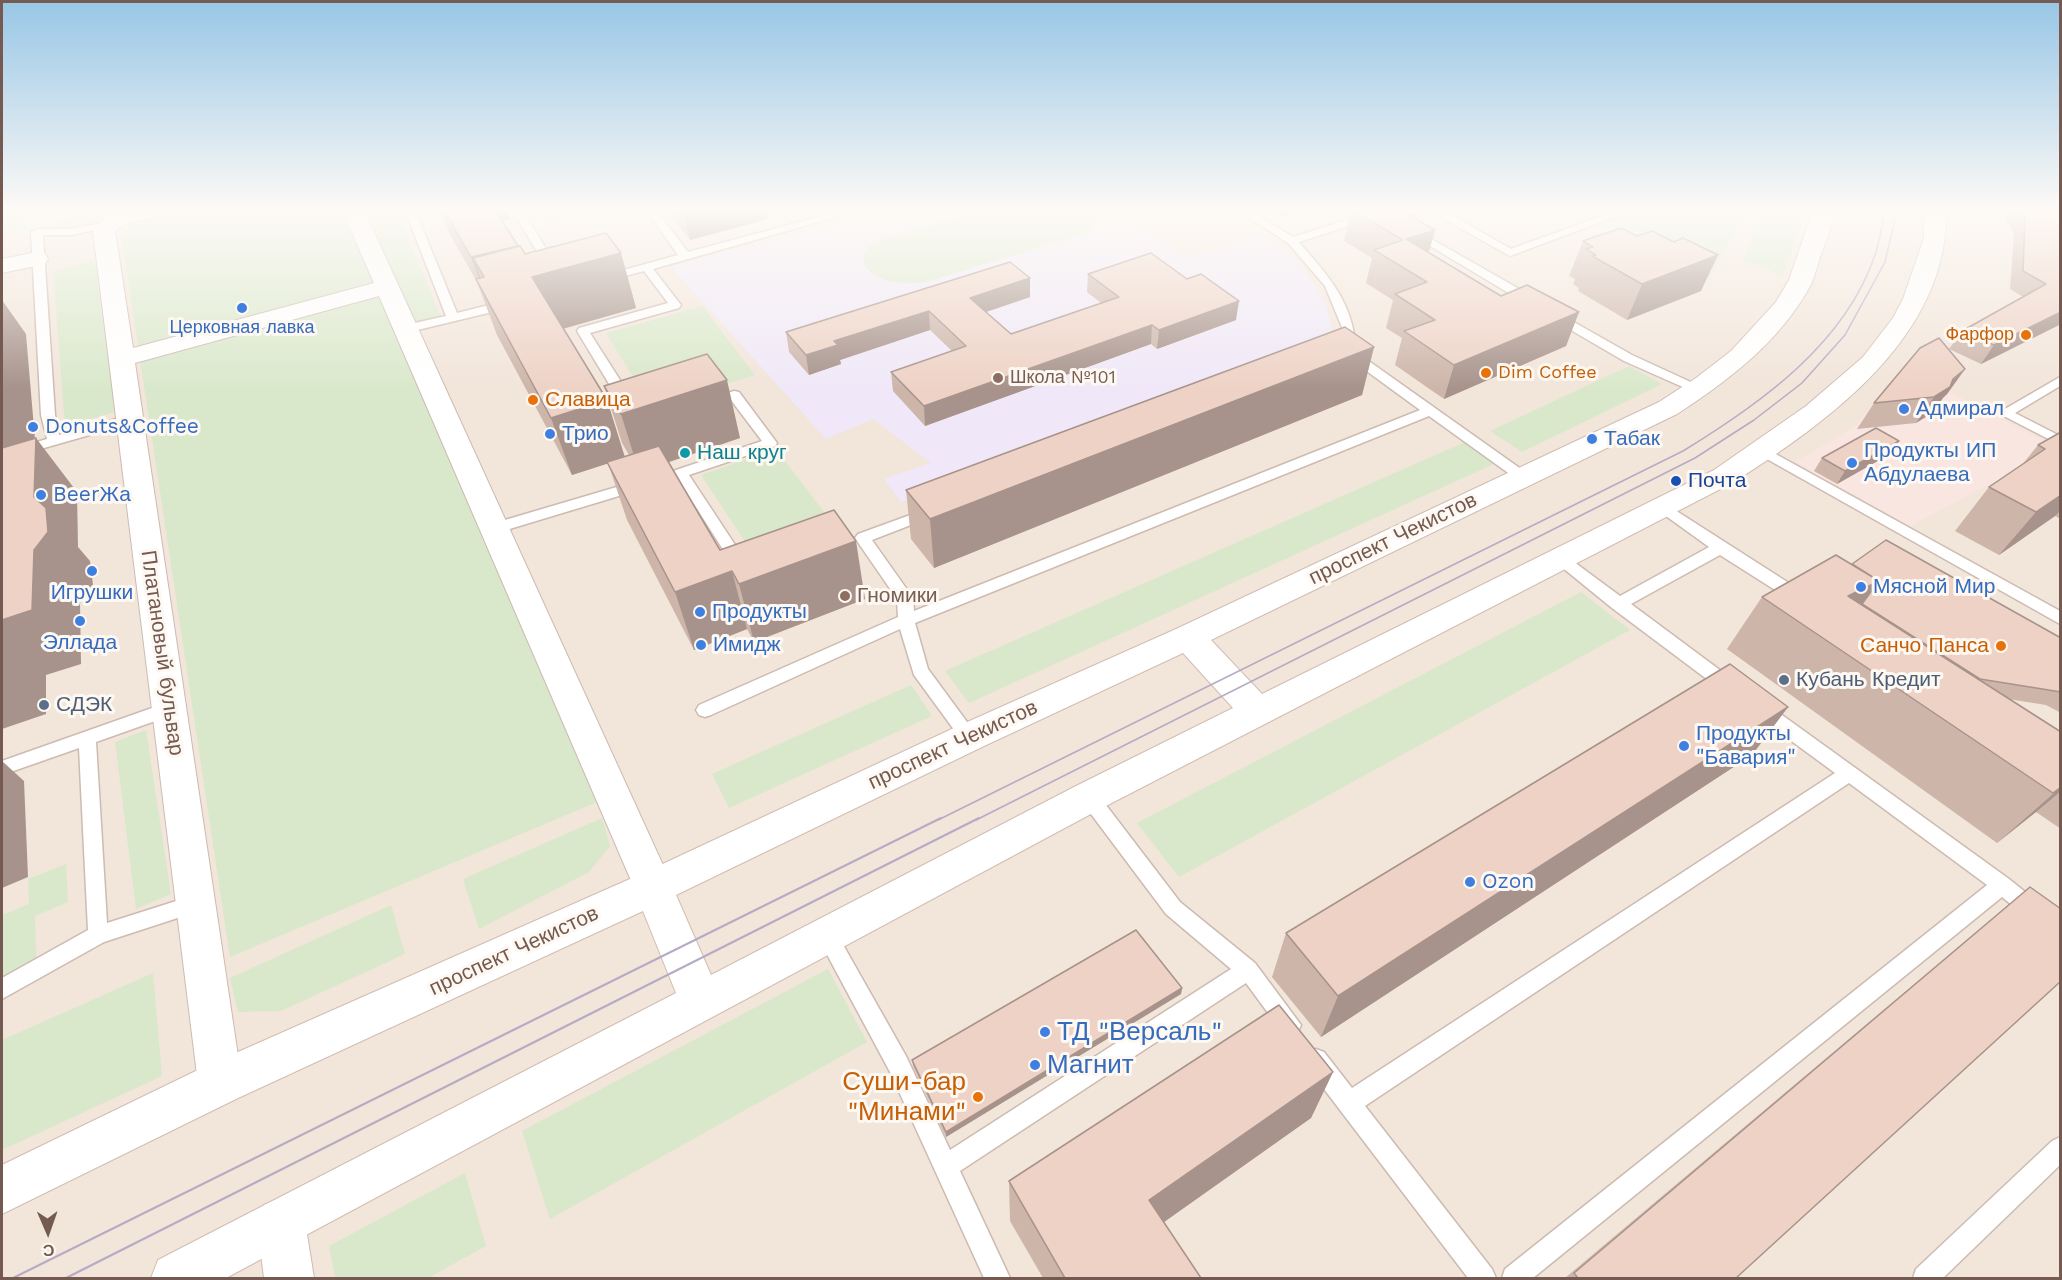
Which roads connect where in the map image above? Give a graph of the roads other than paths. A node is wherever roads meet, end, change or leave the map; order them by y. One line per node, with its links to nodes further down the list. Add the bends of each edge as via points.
1 (38, 270): 25 (lane, via 48,415)
2 (109, 270): 18 (main road, Платановый бульвар)
3 (379, 270): 14 (main road)
4 (434, 270): 16 (lane)
5 (553, 270): 12 (lane)
6 (640, 270): 13 (lane)
7 (648, 270): 23 (lane, via 675,305 583,331)
8 (1317, 270): 22 (lane, via 1330,285 1349,330 1344,355)
9 (1478, 270): 20 (lane, via 1628,358)
10 (1804, 270): 20 (main road, проспект Чекистов, via 1797,287 1767,328)
11 (1925, 270): 27 (main road, via 1904,320 1872,362 1816,412)
12 (559, 280)
13 (596, 281)
14 (386, 287): 17 (main road); 18 (main road)
15 (520, 301): 16 (lane)
16 (453, 318): 17 (lane)
17 (405, 329): 33 (main road)
18 (122, 359): 24 (main road, Платановый бульвар)
19 (2061, 381): 26 (lane, via 2005,413)
20 (1699, 389): 30 (main road, проспект Чекистов, via 1668,408)
21 (693, 408): 29 (lane, via 734,395 770,443)
22 (1431, 410): 30 (lane); 40 (lane)
23 (636, 415)
24 (130, 419): 25 (lane); 42 (main road, Платановый бульвар)
25 (54, 441): 28 (lane)
26 (2061, 441)
27 (1763, 451): 31 (main road); 39 (lane)
28 (2, 456)
29 (681, 473): 33 (lane); 36 (lane)
30 (1523, 477): 41 (main road, проспект Чекистов)
31 (1664, 508): 34 (lane); 35 (main road)
32 (941, 509): 40 (lane, via 858,540 904,598)
33 (494, 529): 51 (main road)
34 (1720, 548): 37 (lane); 38 (lane)
35 (1561, 560): 37 (lane); 44 (main road)
36 (751, 581)
37 (1618, 604): 48 (lane)
38 (1811, 605)
39 (2061, 618)
40 (906, 621): 43 (lane); 45 (lane, via 920,671)
41 (1188, 637): 44 (main road); 45 (main road, проспект Чекистов)
42 (169, 709): 46 (lane); 52 (main road, Платановый бульвар)
43 (705, 710)
44 (1259, 713): 49 (main road)
45 (969, 737): 51 (main road, проспект Чекистов)
46 (87, 738): 47 (lane); 54 (lane)
47 (2, 768)
48 (1848, 774): 50 (lane); 60 (lane)
49 (1089, 797): 55 (main road); 56 (lane, via 1173,908)
50 (2002, 885): 53 (lane); 69 (lane)
51 (653, 887): 58 (main road); 59 (main road, проспект Чекистов)
52 (195, 904): 54 (lane); 59 (main road, Платановый бульвар)
53 (2061, 932)
54 (98, 934): 57 (lane)
55 (826, 934): 58 (main road); 62 (lane, via 898,1065)
56 (1248, 970): 60 (lane); 62 (lane)
57 (2, 989)
58 (701, 1002): 64 (main road)
59 (220, 1083): 63 (main road, проспект Чекистов)
60 (1349, 1103): 68 (lane)
61 (2061, 1149): 70 (lane)
62 (946, 1167): 67 (lane)
63 (2, 1190)
64 (281, 1221): 65 (main road); 66 (main road)
65 (176, 1278)
66 (289, 1278)
67 (997, 1278)
68 (1483, 1278)
69 (1514, 1278)
70 (1924, 1278)

